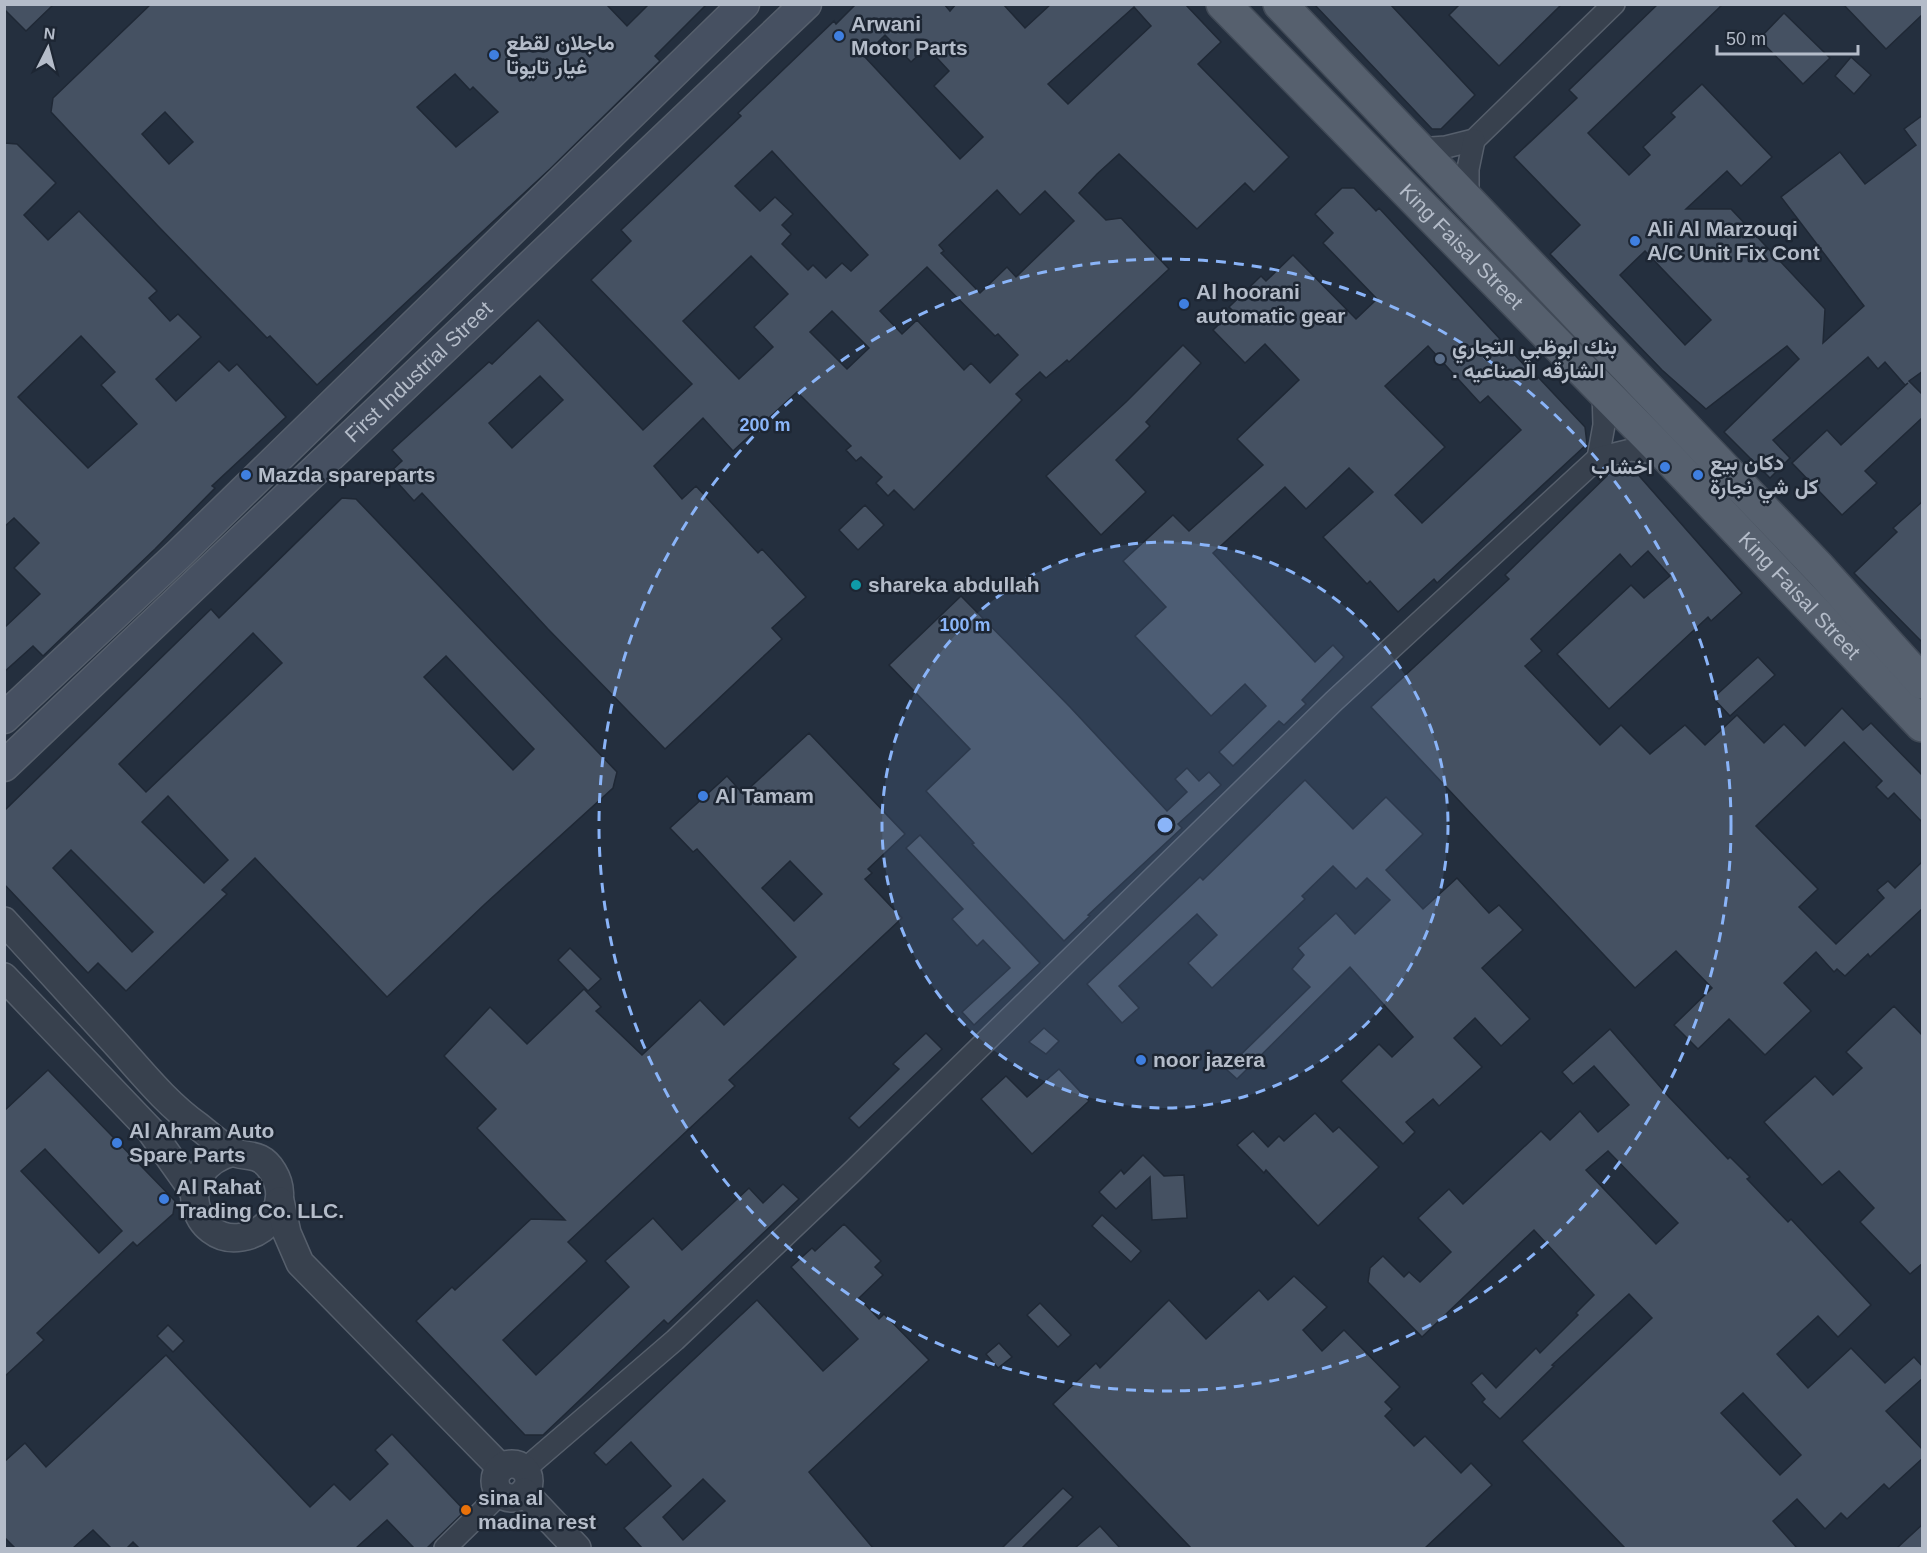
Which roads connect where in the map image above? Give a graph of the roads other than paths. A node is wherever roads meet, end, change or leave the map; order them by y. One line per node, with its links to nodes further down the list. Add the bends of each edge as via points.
1 (744, 4): 13 (main road, First Industrial Street, via 194,539)
2 (806, 4): 15 (main road, First Industrial Street)
3 (1222, 4): 9 (main road, King Faisal Street)
4 (1280, 4): 7 (main road, King Faisal Street)
5 (1614, 4): 6 (street)
6 (1474, 140): 7 (street); 8 (street, via 1468,169)
7 (1417, 149): 8 (main road, King Faisal Street)
8 (1468, 202): 12 (main road, King Faisal Street)
9 (1603, 392): 10 (main road, King Faisal Street); 11 (street, via 1604,425)
10 (1665, 454): 11 (street, via 1631,450); 14 (main road, King Faisal Street)
11 (1598, 458): 23 (street, via 1334,701 684,1332)
12 (1923, 682)
13 (4, 718)
14 (1923, 725)
15 (4, 766)
16 (4, 921): 18 (street, via 171,1104)
17 (4, 976): 19 (street, via 150,1130)
18 (233, 1152): 19 (street, via 206,1165 197,1177); 20 (street, via 249,1154 267,1166 279,1185)
19 (194, 1192): 21 (street, via 198,1215 209,1228)
20 (280, 1201): 21 (street, via 266,1227); 22 (street, via 287,1233)
21 (239, 1238): 22 (street)
22 (300, 1263): 23 (street)
23 (513, 1480): 24 (street); 25 (street)
24 (445, 1548)
25 (577, 1548)

